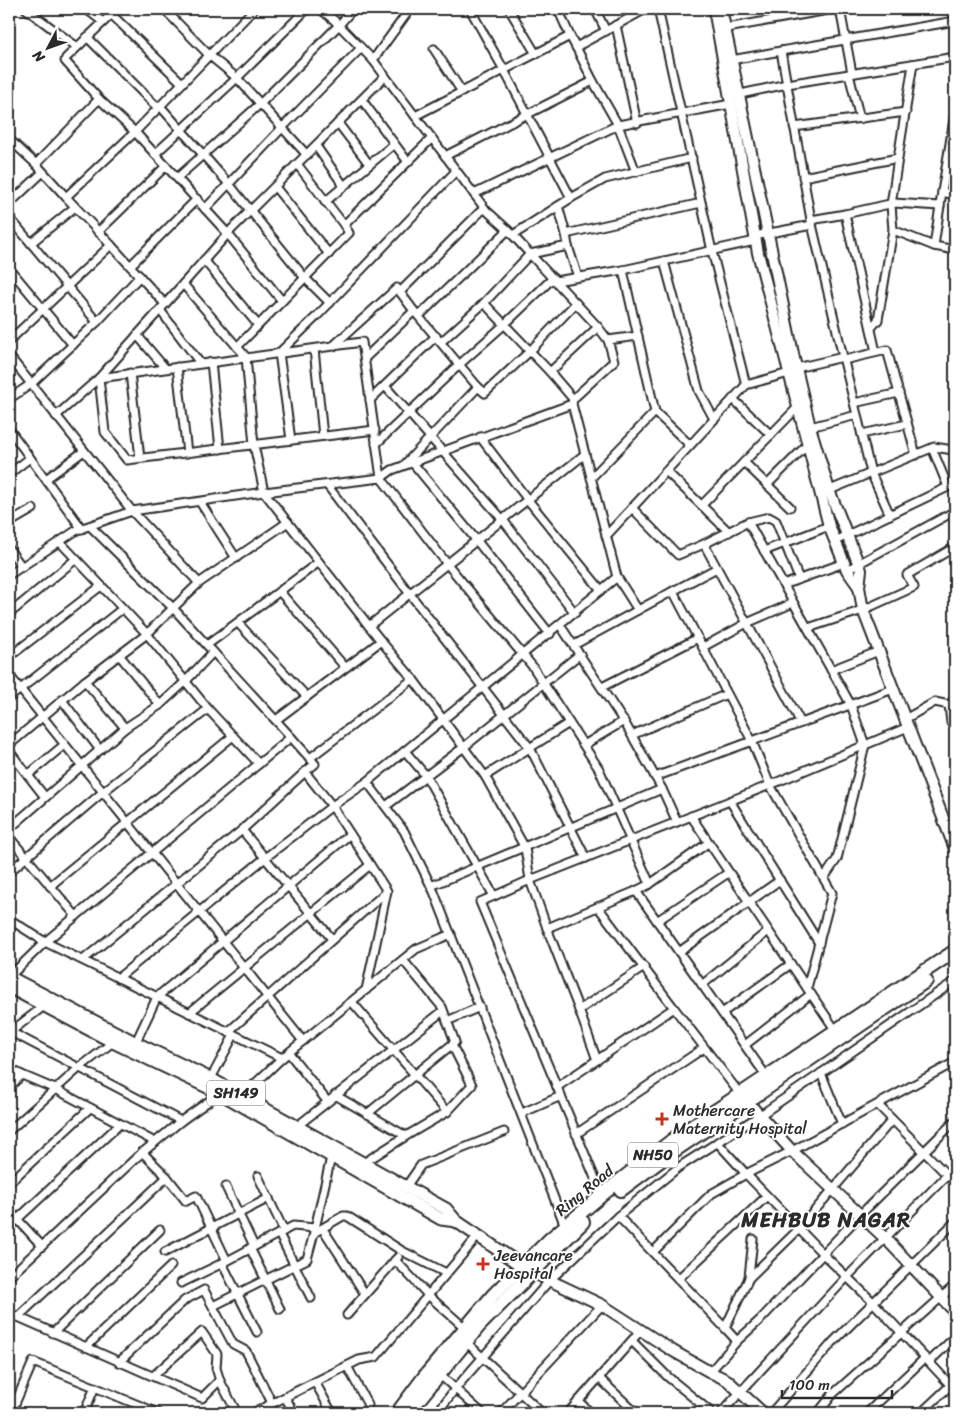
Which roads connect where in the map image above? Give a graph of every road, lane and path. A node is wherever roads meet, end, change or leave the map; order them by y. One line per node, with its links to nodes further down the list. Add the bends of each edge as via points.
1 (26, 9): 30 (street)
2 (86, 9): 22 (street)
3 (164, 9): 36 (street)
4 (254, 9): 36 (street)
5 (307, 9): 44 (street)
6 (320, 9): 23 (street)
7 (353, 9): 23 (street)
8 (410, 9): 38 (street)
9 (470, 9): 41 (street)
10 (509, 9): 35 (street)
11 (558, 9): 27 (street)
12 (595, 9): 26 (street)
13 (646, 9): 19 (street)
14 (658, 9): 57 (street)
15 (714, 9): 25 (street)
16 (721, 9): 25 (street)
17 (834, 9): 25 (street)
18 (840, 9): 29 (street)
19 (635, 11): 24 (street)
20 (114, 12): 22 (street); 46 (street)
21 (955, 21): 29 (street)
22 (103, 22): 28 (street)
23 (340, 25): 32 (street); 52 (street)
24 (616, 26): 26 (street); 61 (street)
25 (721, 29): 39 (street); 49 (street)
26 (606, 31): 31 (street)
27 (570, 36): 31 (street); 35 (street)
28 (87, 37): 30 (street); 53 (street)
29 (846, 40): 34 (street); 42 (street)
30 (77, 47): 50 (street, via 65,62)
31 (576, 47): 45 (street)
32 (361, 48): 38 (street); 64 (street)
33 (434, 49): 48 (street)
34 (781, 51): 39 (street); 47 (street)
35 (536, 54): 41 (street)
36 (209, 55): 44 (street); 46 (street)
37 (955, 57): 40 (street)
38 (373, 60): 43 (street)
39 (732, 60): 49 (street)
40 (913, 64): 42 (street); 54 (street)
41 (504, 70): 48 (street); 56 (street)
42 (851, 73): 47 (street); 59 (street)
43 (385, 76): 51 (street); 58 (street)
44 (237, 78): 52 (street); 65 (street)
45 (592, 82): 56 (street); 62 (street)
46 (182, 83): 53 (street)
47 (786, 84): 49 (street); 63 (street)
48 (462, 92): 58 (street)
49 (733, 98): 57 (street); 114 (street); 117 (street)
50 (99, 99): 66 (street); 79 (street)
51 (362, 100): 60 (street); 69 (street)
52 (260, 104): 64 (street); 72 (street)
53 (159, 107): 65 (street); 66 (street)
54 (906, 112): 59 (street); 77 (street)
55 (955, 113): 91 (street)
56 (527, 114): 74 (street); 75 (street)
57 (682, 114): 61 (street); 76 (street)
58 (415, 116): 67 (street)
59 (860, 119): 63 (street)
60 (338, 123): 70 (street); 81 (street)
61 (637, 123): 62 (street)
62 (618, 125): 75 (street); 84 (street)
63 (794, 127): 86 (street)
64 (282, 128): 73 (street); 88 (street)
65 (181, 130): 71 (street); 72 (street)
66 (135, 132): 71 (street); 94 (street)
67 (432, 138): 74 (street); 78 (street)
68 (9, 139): 79 (street)
69 (394, 144): 78 (street); 81 (street)
70 (316, 146): 73 (street); 89 (street)
71 (155, 154): 82 (street)
72 (204, 154): 87 (street); 88 (street)
73 (307, 155): 80 (street)
74 (445, 156): 83 (street)
75 (549, 158): 92 (street); 95 (street)
76 (692, 158): 84 (street); 98 (street)
77 (898, 158): 86 (street); 100 (street)
78 (408, 162): 110 (street)
79 (36, 164): 85 (street)
80 (297, 164): 90 (street); 97 (street)
81 (369, 164): 89 (street)
82 (166, 166): 87 (street); 112 (street)
83 (456, 171): 92 (street); 139 (street)
84 (636, 172): 95 (street, via 605,179)
85 (42, 173): 94 (street); 99 (street)
86 (803, 177): 109 (street)
87 (177, 178): 96 (street)
88 (229, 184): 105 (street); 106 (street)
89 (344, 186): 97 (street)
90 (275, 187): 106 (street); 124 (street)
91 (942, 192): 93 (street); 102 (street)
92 (474, 194): 104 (street)
93 (955, 196)
94 (66, 197): 103 (street)
95 (571, 198): 101 (street)
96 (197, 200): 105 (street); 128 (street)
97 (325, 202): 110 (street)
98 (701, 202): 116 (street); 123 (street)
99 (9, 204)
100 (891, 204): 102 (street); 107 (street); 111 (street)
101 (558, 206): 113 (street); 116 (street)
102 (940, 206): 121 (street)
103 (75, 207): 112 (street); 118 (street)
104 (484, 208): 113 (street); 137 (street)
105 (206, 209): 115 (street)
106 (251, 210): 115 (street); 133 (street)
107 (845, 214): 109 (street); 150 (street)
108 (9, 216): 118 (street)
109 (812, 222): 114 (street); 166 (street)
110 (344, 225): 124 (street, via 349,233)
111 (893, 230): 121 (street); 150 (street, via 878,320)
112 (98, 232): 119 (street)
113 (510, 233): 125 (street); 145 (street)
114 (767, 233): 117 (street); 172 (street)
115 (228, 234): 126 (street); 138 (street)
116 (566, 234): 120 (street)
117 (755, 238): 123 (street); 172 (street)
118 (31, 244): 136 (street)
119 (111, 245): 128 (street); 136 (street)
120 (568, 246): 125 (street); 132 (street)
121 (934, 246): 122 (street)
122 (955, 250)
123 (712, 251): 127 (street); 177 (street)
124 (329, 254): 133 (street)
125 (530, 254): 134 (street); 140 (street)
126 (204, 260): 135 (street); 148 (street)
127 (664, 261): 130 (street); 191 (street, via 699,391)
128 (130, 266): 131 (street)
129 (9, 268): 143 (street)
130 (623, 270): 132 (street); 152 (street)
131 (140, 276): 142 (street); 146 (street)
132 (578, 277): 134 (street)
133 (305, 278): 138 (street); 139 (street)
134 (554, 280): 141 (street); 147 (street)
135 (183, 284): 142 (street); 158 (street)
136 (68, 287): 143 (street); 146 (street)
137 (400, 292): 145 (street); 157 (street, via 397,288)
138 (282, 301): 148 (street)
139 (330, 303): 162 (street)
140 (484, 303): 147 (street); 153 (street)
141 (576, 303): 149 (street); 160 (street)
142 (165, 304): 144 (street)
143 (43, 310): 155 (street); 156 (street)
144 (160, 310): 151 (street); 168 (street)
145 (417, 314): 153 (street); 165 (street)
146 (97, 322): 156 (street)
147 (506, 324): 160 (street); 169 (street)
148 (258, 326): 158 (street)
149 (598, 327): 154 (street); 173 (street)
150 (871, 328): 161 (street)
151 (137, 335): 171 (street); 175 (street)
152 (638, 336): 154 (street); 188 (street)
153 (438, 339): 169 (street); 178 (street)
154 (608, 340): 184 (street, via 614,361)
155 (9, 341)
156 (73, 345): 176 (street)
157 (333, 346): 159 (street); 165 (street, via 362,342)
158 (237, 347): 164 (street)
159 (314, 349): 162 (street); 198 (street)
160 (530, 351): 173 (street); 179 (street, via 484,393)
161 (876, 352): 166 (street); 180 (street, via 887,350)
162 (279, 353): 164 (street); 201 (street)
163 (9, 356): 176 (street)
164 (246, 357): 167 (street); 203 (street)
165 (365, 358): 183 (street)
166 (844, 359): 172 (street); 185 (street)
167 (211, 362): 168 (street); 208 (street)
168 (200, 363): 170 (street)
169 (460, 364): 179 (street); 187 (street)
170 (177, 367): 171 (street); 211 (street)
171 (165, 368): 174 (street)
172 (791, 370): 177 (street); 186 (street); 193 (street)
173 (550, 372): 184 (street)
174 (130, 373): 175 (street); 215 (street)
175 (99, 378): 190 (street); 215 (street, via 105,432 127,460)
176 (31, 384): 181 (street); 190 (street)
177 (746, 385): 182 (street)
178 (385, 386): 183 (street); 187 (street)
179 (478, 387): 199 (street)
180 (899, 393): 185 (street); 192 (street)
181 (9, 399)
182 (733, 399): 191 (street); 197 (street)
183 (370, 400): 195 (street)
184 (573, 402): 200 (street); 212 (street)
185 (854, 403): 189 (street)
186 (798, 407): 193 (street); 197 (street)
187 (409, 412): 199 (street); 202 (street)
188 (655, 412): 204 (street); 223 (street)
189 (857, 414): 193 (street); 196 (street)
190 (56, 416): 209 (street)
191 (714, 419): 204 (street)
192 (907, 424): 196 (street); 213 (street)
193 (807, 428): 205 (street); 228 (street)
194 (9, 429): 214 (street)
195 (374, 430): 198 (street); 202 (street)
196 (862, 434): 220 (street)
197 (771, 435): 217 (street)
198 (323, 436): 201 (street)
199 (430, 437): 210 (street); 218 (street)
200 (480, 437): 210 (street); 229 (street)
201 (291, 440): 203 (street)
202 (376, 444): 222 (street)
203 (254, 445): 208 (street); 227 (street)
204 (690, 445): 219 (street)
205 (807, 445): 226 (street); 228 (street)
206 (932, 448): 207 (street); 213 (street); 237 (street, via 948,487)
207 (955, 448)
208 (220, 449): 211 (street)
209 (84, 451): 224 (street); 235 (street)
210 (443, 451): 216 (street); 238 (street)
211 (187, 453): 215 (street)
212 (585, 454): 223 (street); 229 (street)
213 (916, 455): 220 (street)
214 (30, 458): 221 (street); 224 (street)
215 (140, 458)
216 (412, 462): 218 (street); 248 (street)
217 (744, 462): 226 (street); 231 (street)
218 (403, 466): 222 (street)
219 (666, 471): 231 (street); 232 (street)
220 (871, 473): 228 (street); 237 (street)
221 (9, 474)
222 (381, 478): 225 (street); 260 (street)
223 (591, 478): 247 (street)
224 (46, 479): 244 (street)
225 (328, 485): 227 (street); 274 (street)
226 (767, 485): 233 (street)
227 (264, 492): 230 (street); 239 (street)
228 (825, 492): 243 (street); 246 (street)
229 (528, 500): 238 (street); 271 (street)
230 (200, 502): 235 (street); 256 (street)
231 (702, 505): 245 (street)
232 (632, 508): 247 (street); 252 (street, via 678,555)
233 (790, 508)
234 (33, 509): 241 (street)
235 (132, 511): 242 (street); 267 (street)
236 (955, 511): 259 (street)
237 (890, 515): 246 (street)
238 (503, 520): 248 (street); 280 (street)
239 (288, 522): 256 (street); 258 (street)
240 (748, 522): 245 (street); 251 (street, via 774,518); 255 (street)
241 (9, 523)
242 (90, 526): 244 (street); 276 (street)
243 (829, 526): 249 (street); 251 (street)
244 (82, 529): 250 (street)
245 (729, 532): 252 (street)
246 (846, 535): 249 (street); 259 (street)
247 (606, 536): 265 (street)
248 (477, 541): 260 (street); 288 (street)
249 (835, 541): 261 (street)
250 (60, 542): 257 (street); 262 (street)
251 (784, 543): 255 (street); 266 (street)
252 (704, 544): 263 (street)
253 (955, 547): 279 (street, via 907,575 914,587)
254 (9, 549): 262 (street)
255 (764, 551): 268 (street)
256 (236, 558): 267 (street)
257 (76, 559): 269 (street); 281 (street)
258 (319, 562): 273 (street); 285 (street)
259 (858, 564): 261 (street); 270 (street)
260 (448, 565): 274 (street); 297 (street)
261 (846, 566): 266 (street); 270 (street)
262 (22, 567): 264 (street)
263 (717, 568): 272 (street); 283 (street)
264 (9, 575)
265 (617, 577): 271 (street); 278 (street)
266 (799, 579): 268 (street)
267 (199, 582): 276 (street)
268 (783, 585): 275 (street)
269 (101, 586): 277 (street); 299 (street)
270 (860, 587): 279 (street)
271 (601, 590): 280 (street)
272 (673, 590): 278 (street); 289 (street)
273 (280, 592): 282 (street); 300 (street)
274 (410, 594): 285 (street); 308 (street)
275 (793, 602): 283 (street); 286 (street)
276 (173, 608): 287 (street); 291 (street)
277 (122, 609): 287 (street); 309 (street)
278 (638, 610): 292 (street)
279 (863, 610): 286 (street); 294 (street)
280 (575, 612): 284 (street)
281 (9, 614)
282 (238, 623): 291 (street); 312 (street)
283 (747, 623): 293 (street); 326 (street)
284 (560, 625): 288 (street); 292 (street)
285 (369, 626): 290 (street)
286 (808, 628): 301 (street)
287 (147, 634): 298 (street); 305 (street)
288 (550, 634): 297 (street)
289 (698, 638): 293 (street); 307 (street)
290 (381, 641): 300 (street); 303 (street)
291 (207, 645): 295 (street)
292 (574, 645): 296 (street)
293 (702, 647): 311 (street)
294 (879, 651): 301 (street); 310 (street)
295 (213, 652): 305 (street); 323 (street)
296 (580, 654): 306 (street); 307 (street)
297 (524, 655): 306 (street); 308 (street)
298 (120, 656): 304 (street); 316 (street)
299 (9, 657)
300 (346, 668): 312 (street)
301 (831, 670): 317 (street)
302 (9, 675): 309 (street)
303 (414, 679): 322 (street); 343 (street)
304 (86, 681): 315 (street); 329 (street)
305 (186, 681): 316 (street); 319 (street)
306 (544, 683): 320 (street); 325 (street)
307 (602, 687): 324 (street)
308 (484, 688): 320 (street); 322 (street)
309 (20, 689): 313 (street); 321 (street)
310 (893, 689): 317 (street); 327 (street)
311 (727, 694): 330 (street); 333 (street)
312 (307, 697): 323 (street)
313 (9, 698)
314 (955, 699): 318 (street)
315 (62, 700): 321 (street); 340 (street)
316 (160, 705): 329 (street)
317 (851, 705): 326 (street); 337 (street)
318 (949, 705): 327 (street, via 935,702); 328 (street, via 951,723)
319 (208, 709): 331 (street); 354 (street)
320 (504, 715): 338 (street); 339 (street)
321 (42, 717): 334 (street); 335 (street)
322 (444, 719): 338 (street); 342 (street)
323 (276, 720): 332 (street)
324 (624, 722): 330 (street); 336 (street)
325 (569, 723): 336 (street); 339 (street)
326 (801, 723): 333 (street)
327 (906, 723): 337 (street); 371 (street)
328 (955, 725)
329 (125, 728): 340 (street)
330 (632, 735): 350 (street)
331 (233, 736): 344 (street); 361 (street)
332 (291, 737): 343 (street); 344 (street)
333 (752, 741): 350 (street); 352 (street)
334 (9, 744)
335 (64, 745): 345 (street); 347 (street)
336 (584, 745): 359 (street)
337 (865, 745): 352 (street); 380 (street, via 837,859)
338 (464, 747): 348 (street); 349 (street)
339 (530, 748): 349 (street); 363 (street)
340 (100, 750): 345 (street)
341 (9, 751): 347 (street)
342 (405, 751): 348 (street); 351 (street)
343 (310, 758): 346 (street, via 315,764)
344 (259, 764): 372 (street)
345 (82, 766): 354 (street); 355 (street)
346 (305, 772): 357 (street); 365 (street)
347 (28, 775): 355 (street)
348 (426, 776): 358 (street); 377 (street)
349 (484, 776): 370 (street)
350 (655, 777): 353 (street)
351 (367, 782): 357 (street); 358 (street)
352 (770, 785): 356 (street); 380 (street)
353 (662, 789): 359 (street); 362 (street)
354 (103, 792): 361 (street); 373 (street)
355 (45, 797): 364 (street)
356 (730, 801): 360 (street); 382 (street)
357 (332, 806): 366 (street); 374 (street)
358 (386, 806): 387 (street, via 404,831)
359 (617, 809): 363 (street); 368 (street)
360 (690, 816): 362 (street); 369 (street)
361 (127, 822): 372 (street); 385 (street)
362 (677, 822): 368 (street)
363 (571, 828): 370 (street); 375 (street)
364 (9, 829)
365 (242, 830): 374 (street); 383 (street)
366 (350, 834): 376 (street); 386 (street)
367 (9, 838): 373 (street)
368 (631, 840): 375 (street); 384 (street)
369 (708, 843): 379 (street); 384 (street)
370 (525, 848): 377 (street); 381 (street)
371 (955, 849)
372 (152, 853): 383 (street); 395 (street)
373 (26, 858): 378 (street); 385 (street)
374 (264, 858): 386 (street); 393 (street)
375 (586, 858): 381 (street)
376 (370, 865): 388 (street); 394 (street)
377 (478, 866): 387 (street); 390 (street)
378 (9, 872)
379 (728, 873): 391 (street); 397 (street)
380 (824, 878): 404 (street, via 832,893)
381 (530, 880): 390 (street); 398 (street)
382 (780, 880): 391 (street); 404 (street)
383 (177, 884): 393 (street); 407 (street)
384 (650, 884): 389 (street)
385 (50, 886): 395 (street)
386 (287, 886): 394 (street); 402 (street)
387 (431, 886): 400 (street)
388 (387, 891): 401 (street); 418 (street)
389 (636, 891): 392 (street); 397 (street)
390 (494, 896): 453 (street, via 480,902)
391 (748, 903): 399 (street); 406 (street)
392 (598, 907): 398 (street); 412 (street)
393 (199, 911): 402 (street); 414 (street)
394 (309, 914): 401 (street); 411 (street)
395 (76, 916): 403 (street)
396 (9, 920): 403 (street)
397 (657, 921): 406 (street)
398 (547, 928): 426 (street)
399 (768, 931): 410 (street); 416 (street)
400 (451, 934): 408 (street, via 416,949); 424 (street)
401 (332, 939): 421 (street)
402 (222, 940): 411 (street); 420 (street)
403 (45, 942): 407 (street); 413 (street)
404 (819, 943): 419 (street)
405 (955, 951): 431 (highway, Ring Road / NH50)
406 (679, 952): 416 (street)
407 (83, 960): 414 (street)
408 (403, 960): 418 (street); 427 (street)
409 (955, 961): 459 (highway, Ring Road / NH50)
410 (790, 964): 419 (street); 429 (street)
411 (244, 967): 421 (street); 428 (street)
412 (644, 968): 425 (street); 426 (street)
413 (9, 977): 438 (main road, SH149)
414 (118, 978): 420 (street)
415 (955, 982): 447 (street)
416 (702, 985): 429 (street)
417 (9, 987): 423 (main road, SH149)
418 (366, 990): 422 (street)
419 (809, 991): 431 (street); 437 (street)
420 (157, 996): 428 (street); 438 (street)
421 (267, 996): 433 (street); 434 (street)
422 (352, 1002): 434 (street); 440 (street)
423 (44, 1006): 432 (street); 435 (main road, SH149)
424 (480, 1006): 430 (street); 464 (street)
425 (674, 1008): 439 (street); 443 (street)
426 (579, 1010): 443 (street)
427 (443, 1011): 430 (street); 440 (street)
428 (189, 1013): 433 (street)
429 (722, 1013): 437 (street)
430 (447, 1021): 436 (street, via 455,1042)
431 (836, 1031): 450 (highway, Ring Road / NH50)
432 (10, 1033): 446 (street)
433 (231, 1033): 442 (street); 451 (street)
434 (303, 1041): 441 (street)
435 (113, 1042): 438 (main road, SH149); 446 (street)
436 (452, 1045): 449 (street); 463 (street, via 472,1085)
437 (744, 1045): 450 (street)
438 (134, 1047): 451 (main road, SH149)
439 (704, 1048): 459 (street); 475 (street)
440 (394, 1051): 449 (street); 456 (street)
441 (289, 1053): 442 (street); 460 (street)
442 (282, 1058): 457 (street)
443 (597, 1060): 453 (street)
444 (955, 1062): 461 (street)
445 (9, 1068): 448 (street)
446 (79, 1068): 454 (street); 468 (street)
447 (821, 1073): 466 (street); 471 (street)
448 (22, 1075): 452 (street); 454 (street)
449 (415, 1076): 463 (street); 465 (street)
450 (767, 1077): 459 (highway, Ring Road / NH50)
451 (209, 1083): 455 (main road, SH149); 457 (main road, SH149)
452 (9, 1087)
453 (557, 1087): 458 (street)
454 (55, 1089): 462 (street); 473 (street)
455 (220, 1093): 468 (street); 482 (main road, SH149)
456 (335, 1095): 460 (street); 465 (street)
457 (242, 1096): 472 (main road, SH149)
458 (561, 1096): 464 (street); 475 (street)
459 (743, 1098): 466 (street); 495 (highway, Ring Road / NH50, via 680,1135); 525 (highway, Ring Road / NH50, via 616,1194)
460 (327, 1101): 472 (street)
461 (878, 1105): 467 (street); 471 (street)
462 (90, 1108): 470 (street); 490 (street)
463 (447, 1112): 476 (street)
464 (522, 1113): 504 (street)
465 (367, 1114): 476 (street)
466 (759, 1116): 478 (street); 479 (street)
467 (892, 1120): 481 (street); 493 (street)
468 (182, 1121): 477 (street)
469 (955, 1122): 481 (street)
470 (120, 1124): 477 (street); 502 (street)
471 (842, 1124): 479 (street)
472 (296, 1127): 483 (main road, SH149)
473 (9, 1131)
474 (504, 1132): 494 (street, via 421,1165)
475 (576, 1134): 495 (street)
476 (406, 1136): 483 (street)
477 (155, 1142): 480 (street)
478 (717, 1142): 486 (street); 501 (street, via 679,1166)
479 (792, 1151): 486 (street); 493 (street)
480 (142, 1152): 489 (street); 514 (street)
481 (924, 1152): 487 (street); 500 (street)
482 (331, 1157): 485 (main road, SH149); 509 (street)
483 (364, 1164): 485 (street); 494 (main road, SH149)
484 (955, 1167): 487 (street)
485 (353, 1170): 494 (main road, SH149)
486 (746, 1174): 496 (street); 518 (street, via 711,1194)
487 (947, 1175): 491 (street); 512 (street)
488 (258, 1176): 497 (street)
489 (167, 1177): 506 (street, via 186,1201 196,1196); 546 (street)
490 (9, 1183)
491 (955, 1184)
492 (226, 1187): 499 (street)
493 (833, 1189): 500 (street); 507 (street)
494 (402, 1192): 511 (main road, SH149, via 441,1219 456,1221)
495 (602, 1195): 504 (highway, Ring Road / NH50)
496 (767, 1196): 507 (street); 531 (street)
497 (268, 1198): 499 (street); 510 (street)
498 (9, 1210): 502 (street)
499 (238, 1213): 506 (street); 515 (street)
500 (860, 1215): 512 (street); 519 (street)
501 (618, 1216): 518 (street); 532 (street)
502 (18, 1220): 505 (street); 514 (street)
503 (955, 1222): 523 (street)
504 (566, 1226): 525 (highway, Ring Road / NH50, via 551,1238)
505 (9, 1228)
506 (211, 1228): 517 (street); 521 (street)
507 (799, 1229): 519 (street); 529 (street)
508 (160, 1230): 550 (street)
509 (317, 1230): 510 (street, via 293,1226); 516 (street, via 347,1216); 522 (street, via 308,1258); 536 (street)
510 (282, 1232): 515 (street); 522 (street)
511 (479, 1236): 525 (main road, SH149); 526 (street)
512 (886, 1238): 523 (street); 528 (street)
513 (753, 1240): 529 (street)
514 (42, 1246): 527 (street)
515 (252, 1247): 521 (street); 530 (street)
516 (402, 1251): 520 (street); 526 (street)
517 (165, 1252)
518 (653, 1252): 531 (street)
519 (823, 1254): 528 (street); 555 (street)
520 (395, 1260): 536 (street); 537 (street)
521 (224, 1262): 533 (street); 535 (street)
522 (294, 1265): 530 (street); 538 (street)
523 (911, 1265): 539 (street); 540 (street)
524 (171, 1266): 557 (street)
525 (528, 1270): 532 (street); 547 (highway, Ring Road / NH50, via 493,1295); 556 (highway, Ring Road / NH50)
526 (446, 1274): 537 (street)
527 (9, 1277)
528 (847, 1277): 540 (street); 571 (street)
529 (749, 1278): 548 (street)
530 (265, 1279): 535 (street); 543 (street)
531 (678, 1279): 548 (street)
532 (550, 1280): 541 (street); 558 (street)
533 (181, 1283)
534 (955, 1285): 539 (street)
535 (238, 1294): 542 (street); 551 (street)
536 (365, 1294): 545 (street)
537 (429, 1296): 547 (street); 561 (street, via 376,1358 359,1360)
538 (311, 1298)
539 (942, 1298): 544 (street); 552 (street)
540 (873, 1302): 552 (street); 596 (street)
541 (602, 1305): 549 (street); 572 (street)
542 (213, 1306): 560 (street, via 204,1290 185,1300); 575 (street, via 233,1344 246,1351)
543 (280, 1309)
544 (955, 1312)
545 (347, 1315)
546 (12, 1317): 550 (street)
547 (464, 1327): 584 (highway, Ring Road / NH50)
548 (726, 1328): 555 (street)
549 (640, 1330): 554 (street); 562 (street)
550 (53, 1332): 557 (street)
551 (257, 1332)
552 (901, 1332): 559 (street); 597 (street, via 833,1394)
553 (955, 1337): 559 (street)
554 (632, 1341): 565 (street); 593 (street, via 668,1377)
555 (737, 1341): 562 (street)
556 (466, 1342): 558 (street); 563 (highway, Ring Road / NH50)
557 (86, 1347): 560 (street)
558 (482, 1357): 570 (street); 572 (street)
559 (926, 1360): 568 (street); 598 (street)
560 (119, 1362): 564 (street)
561 (347, 1366): 567 (street); 576 (street)
562 (710, 1372): 571 (street, via 727,1380)
563 (439, 1374): 570 (street); 585 (highway, Ring Road / NH50)
564 (153, 1376): 566 (street, via 202,1398); 566 (street, via 202,1332 217,1355)
565 (599, 1378): 574 (street); 592 (street)
566 (220, 1381): 580 (street)
567 (315, 1382): 573 (street); 583 (street)
568 (954, 1386): 599 (street)
569 (95, 1387): 577 (street, via 33,1362); 578 (street); 579 (street)
570 (455, 1389): 586 (street); 587 (street)
571 (740, 1392): 594 (street); 595 (street)
572 (519, 1393): 588 (street); 589 (street)
573 (285, 1397): 575 (street); 582 (street)
574 (578, 1402): 590 (street); 591 (street)
575 (272, 1404): 581 (street)
576 (368, 1404)
577 (11, 1413)
578 (84, 1413)
579 (158, 1413)
580 (237, 1413)
581 (253, 1413)
582 (294, 1413)
583 (332, 1413)
584 (396, 1413)
585 (408, 1413)
586 (437, 1413)
587 (482, 1413)
588 (501, 1413)
589 (542, 1413)
590 (568, 1413)
591 (592, 1413)
592 (636, 1413)
593 (712, 1413)
594 (721, 1413)
595 (763, 1413)
596 (771, 1413)
597 (818, 1413)
598 (867, 1413)
599 (921, 1413)

